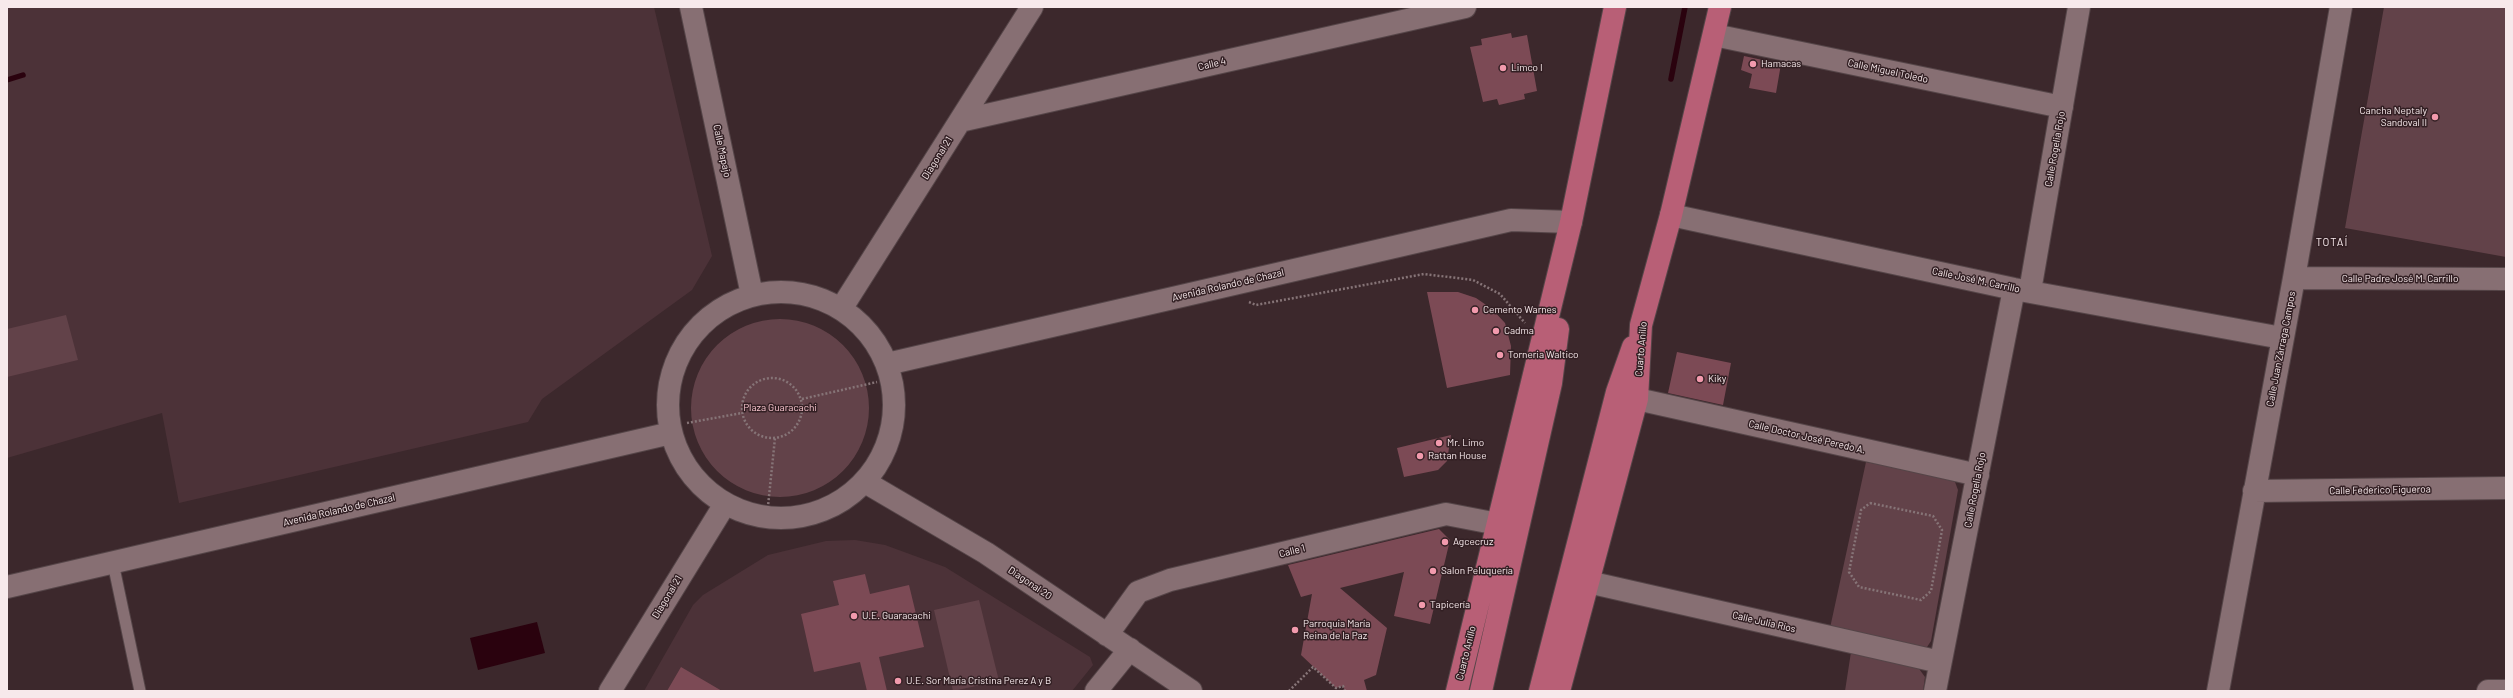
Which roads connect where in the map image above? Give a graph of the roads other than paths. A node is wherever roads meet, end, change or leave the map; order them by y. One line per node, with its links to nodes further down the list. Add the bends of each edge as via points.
1 (691, 7): 16 (street, Calle Mapajo)
2 (1032, 7): 10 (street, Diagonal 21)
3 (1465, 7): 10 (street, Calle 4)
4 (1615, 7): 12 (highway, Cuarto Anillo)
5 (1720, 7): 8 (highway, Cuarto Anillo)
6 (2079, 7): 9 (street, Calle Rogelia Rojo)
7 (2341, 7): 13 (street, Calle Juan Zárraga Campos)
8 (1714, 35): 9 (street, Calle Miguel Toledo); 11 (highway, Cuarto Anillo)
9 (2062, 107): 15 (street, Calle Rogelia Rojo)
10 (960, 121): 17 (street, Diagonal 21)
11 (1671, 215): 15 (street, Calle José M. Carrillo); 18 (highway, Cuarto Anillo)
12 (1571, 222): 20 (street, Avenida Rolando de Chazal, via 1511,220); 28 (highway, Cuarto Anillo); 40 (highway, via 1551,383)
13 (2294, 278): 14 (street, Calle Padre José M. Carrillo); 19 (street, Calle Juan Zárraga Campos)
14 (2506, 280)
15 (2022, 290): 19 (street, Calle José M. Carrillo); 23 (street, Calle Rogelia Rojo)
16 (752, 295): 17 (street, via 783,291 813,296); 22 (street, via 724,306 700,324 682,347 671,375 667,404)
17 (841, 309): 20 (street, via 861,324 872,338)
18 (1641, 325): 21 (highway, Cuarto Anillo); 41 (highway, via 1617,392)
19 (2282, 338): 26 (street, Calle Juan Zárraga Campos)
20 (889, 372): 24 (street, via 895,395 893,426 883,456)
21 (1637, 399): 23 (street, Calle Doctor José Peredo A.); 30 (highway, Cuarto Anillo)
22 (670, 430): 27 (street, via 682,461 700,485); 29 (street, Avenida Rolando de Chazal)
23 (1978, 475): 34 (street, Calle Rogelia Rojo)
24 (864, 482): 27 (street, via 834,505 798,517 760,516); 32 (street, Diagonal 20, via 986,553)
25 (2506, 488): 26 (street, Calle Federico Figueroa)
26 (2254, 491): 44 (street, Calle Juan Zárraga Campos)
27 (724, 504): 36 (street, Diagonal 21)
28 (1498, 524): 32 (street, Calle 1, via 1446,514 1170,580 1138,592); 39 (highway, Cuarto Anillo)
29 (113, 563): 31 (street, Avenida Rolando de Chazal); 35 (lane)
30 (1588, 582): 34 (street, Calle Julia Ríos); 42 (highway, Cuarto Anillo)
31 (7, 587)
32 (1107, 635): 33 (street, Diagonal 20)
33 (1130, 649): 37 (street); 38 (street, Diagonal 20)
34 (1940, 662): 43 (street, Calle Rogelia Rojo)
35 (140, 691)
36 (610, 691)
37 (1096, 691)
38 (1191, 691)
39 (1457, 691)
40 (1481, 691)
41 (1540, 691)
42 (1559, 691)
43 (1935, 691)
44 (2218, 691)
45 (2488, 691): 46 (street)
46 (2506, 691)

